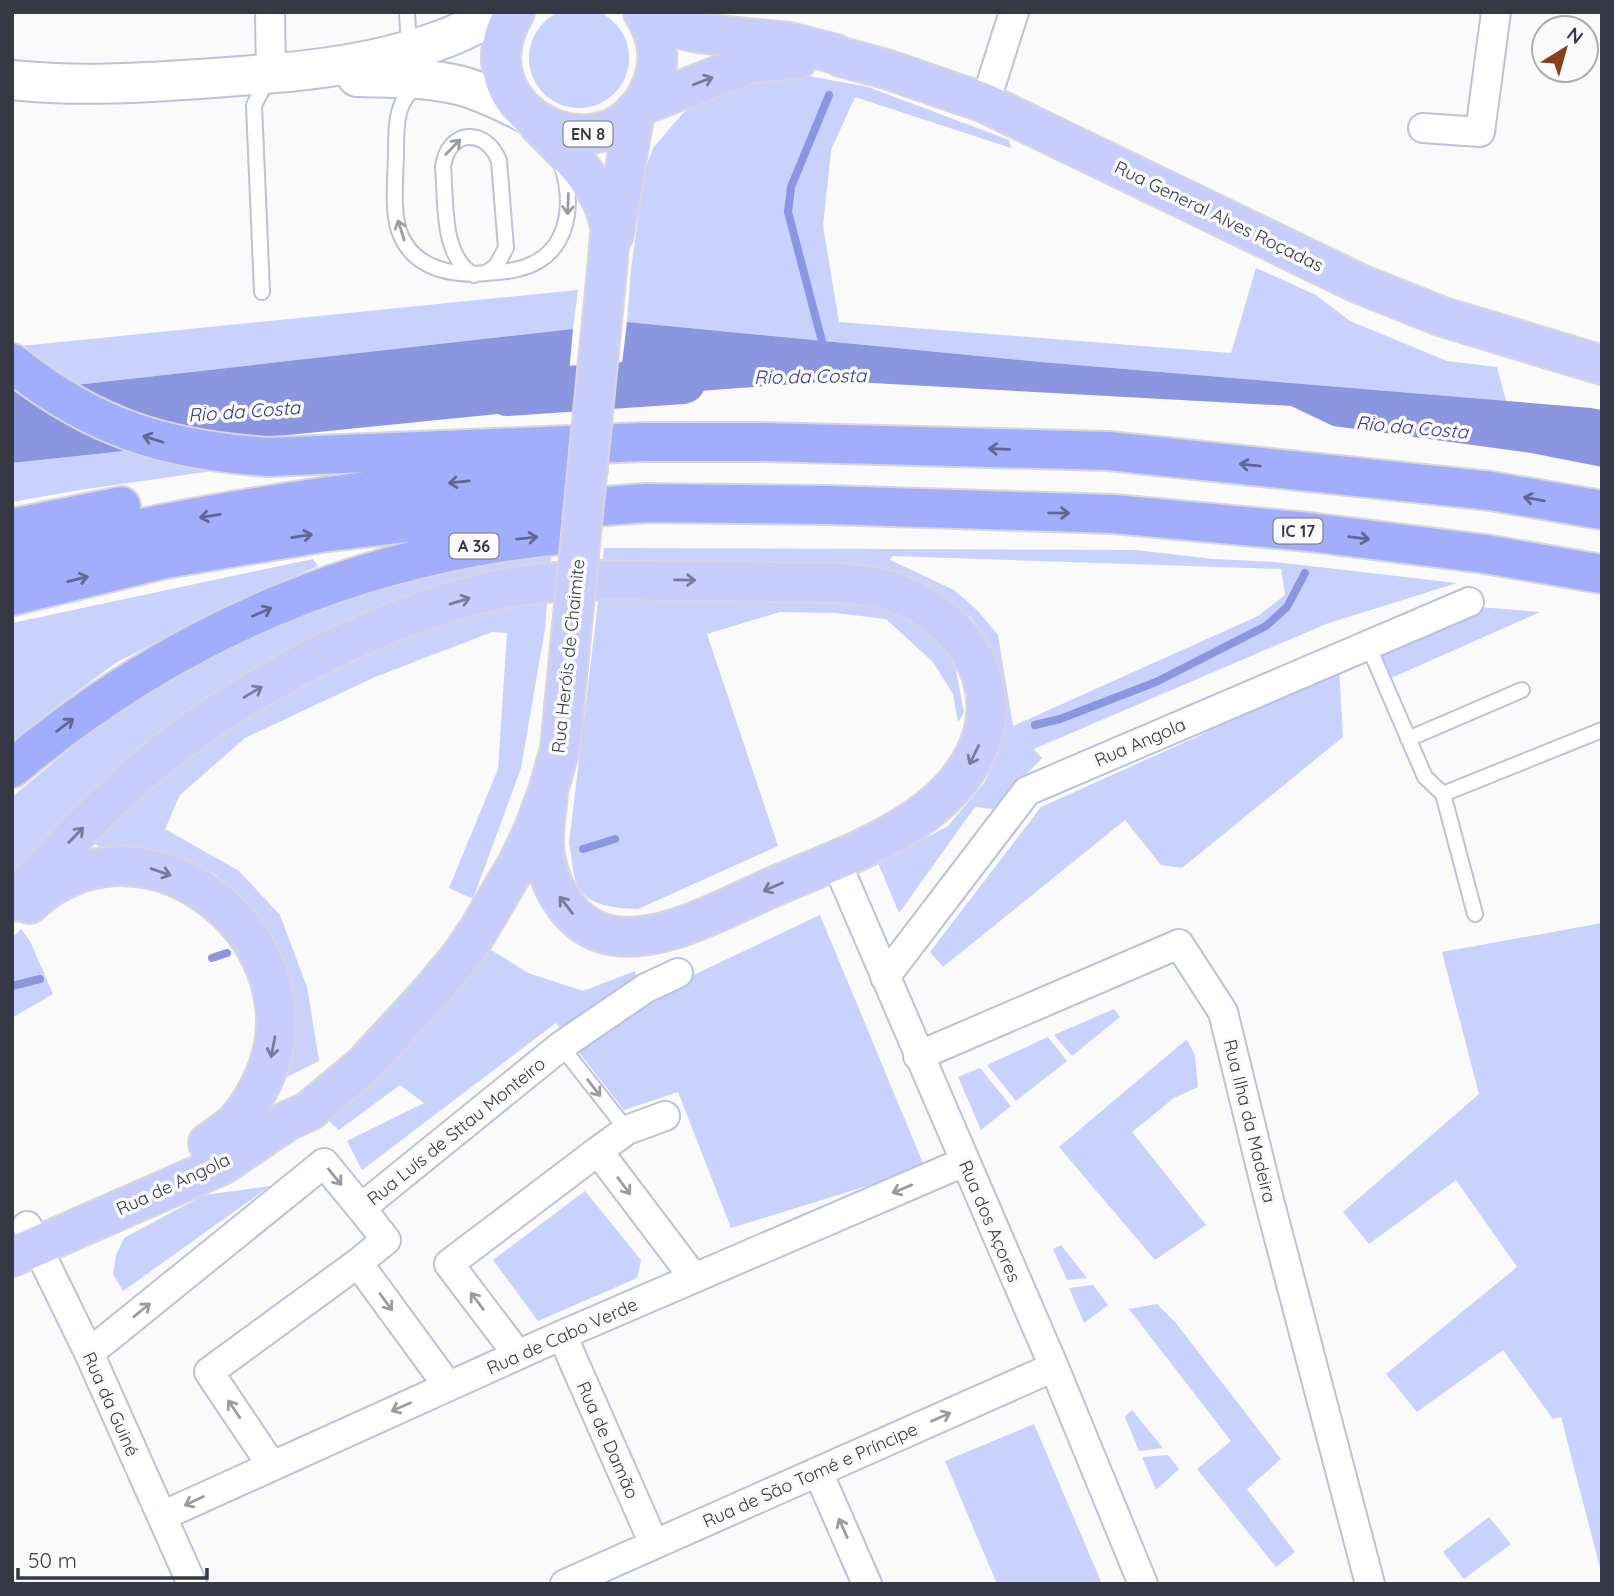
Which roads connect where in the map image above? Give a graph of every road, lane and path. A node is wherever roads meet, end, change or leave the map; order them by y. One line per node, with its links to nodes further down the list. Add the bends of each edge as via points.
1 (270, 12): 10 (street)
2 (407, 12): 8 (lane)
3 (499, 12): 8 (street, Rua General Alves Roçadas, via 448,38)
4 (515, 12): 15 (main road, via 504,36 502,65 509,92)
5 (1014, 12): 13 (street)
6 (1496, 12): 16 (street, via 1480,132)
7 (645, 17): 9 (main road, Rua General Alves Roçadas, via 698,33 720,26); 14 (main road, Rua General Alves Roçadas, via 656,41 657,61 653,81)
8 (409, 50): 10 (street, Rua General Alves Roçadas)
9 (841, 57): 13 (main road, Rua General Alves Roçadas); 14 (main road, Rua General Alves Roçadas, one-way to 9, via 751,63)
10 (271, 75): 11 (street, Rua General Alves Roçadas, via 102,85); 12 (street, Rua General Alves Roçadas); 19 (lane, via 254,105)
11 (12, 80)
12 (440, 82): 15 (street, Rua General Alves Roçadas, via 483,92); 18 (lane, one-way to 12, via 447,272 428,265 411,252 400,235 396,125 409,92)
13 (985, 103): 21 (main road, Rua General Alves Roçadas, via 1360,284 1443,317)
14 (638, 108): 15 (main road, Rua General Alves Roçadas / EN 8, via 614,127 592,134 565,134); 17 (main road, Rua Heróis de Chaimite)
15 (538, 124): 17 (main road, Rua Heróis de Chaimite, via 583,171 606,211); 18 (lane, one-way to 18, via 570,198 566,224 551,250 533,263)
16 (1423, 128)
17 (608, 260): 36 (main road, Rua Heróis de Chaimite, bridge, via 560,749)
18 (480, 274): 18 (lane, one-way to 18, via 459,263 450,242 444,154 463,137 488,143 499,161 506,248 496,266)
19 (262, 292)
20 (12, 363): 22 (highway, one-way to 20, via 268,457 188,449 88,414)
21 (1602, 365)
22 (539, 447): 23 (highway, via 670,442); 26 (highway, via 282,478)
23 (943, 448): 24 (highway, one-way to 23, via 1491,491 1109,451); 27 (highway, one-way to 27, via 557,471 413,487 180,521)
24 (1602, 510)
25 (991, 511): 28 (highway, IC 17, one-way to 28, via 1114,514 1309,532); 29 (highway, one-way to 25, via 238,546 519,511 646,503); 35 (highway, A 36, one-way to 25, via 95,703 186,648 273,607 369,571 522,538 693,524)
26 (12, 528)
27 (12, 558)
28 (1602, 575)
29 (12, 596)
30 (1469, 602): 31 (street, Rua Angola)
31 (1368, 645): 34 (lane); 43 (street, Rua Angola, via 1027,790)
32 (1521, 690): 34 (lane)
33 (1602, 730): 37 (lane)
34 (1408, 739): 37 (lane, via 1425,777)
35 (12, 768)
36 (548, 791): 38 (main road, one-way to 36, via 662,932 639,937 600,933 566,908 551,880 544,846); 47 (main road, Rua Heróis de Chaimite, via 518,863 461,956 363,1066 309,1111)
37 (1443, 794): 40 (lane)
38 (835, 859): 39 (main road, one-way to 38, via 132,780 223,710 270,682 417,614 492,592 557,582 853,585 909,597 950,626 968,648 985,689 986,723 979,747 959,781 926,811); 43 (street, Rua dos Açores)
39 (12, 902)
40 (1475, 914)
41 (12, 920): 49 (main road, one-way to 49, via 61,882 84,871 120,866 140,866 190,883 232,914 263,961 276,1017 274,1042 268,1069 249,1105)
42 (678, 973): 44 (street, Rua Luís de Sttau Monteiro, via 646,988)
43 (885, 977): 45 (street, Rua dos Açores)
44 (561, 1046): 48 (lane, one-way to 48); 52 (street, Rua Luís de Sttau Monteiro)
45 (918, 1056): 51 (street, Rua dos Açores); 69 (street, Rua Ilha da Madeira, via 1179,944 1223,1012)
46 (664, 1116): 48 (street)
47 (288, 1121): 49 (main road, Rua de Angola); 53 (main road, Rua de Angola, via 222,1165)
48 (627, 1130): 50 (street)
49 (208, 1143): 53 (main road, Rua de Angola)
50 (598, 1151): 55 (street, one-way to 55); 58 (street, one-way to 50, via 449,1264)
51 (964, 1162): 55 (street, Rua de Cabo Verde, one-way to 55); 59 (street, Rua dos Açores)
52 (361, 1208): 54 (street, via 386,1240); 57 (street, Rua Luís de Sttau Monteiro, one-way to 52, via 324,1163)
53 (22, 1240): 57 (street, Rua da Guiné)
54 (358, 1263): 60 (street, one-way to 60); 61 (street, one-way to 54, via 209,1372)
55 (694, 1278): 56 (street, Rua de Cabo Verde)
56 (562, 1335): 58 (street, Rua de Cabo Verde); 64 (street, Rua de Damão)
57 (89, 1353): 63 (street, Rua da Guiné)
58 (518, 1355): 60 (street, Rua de Cabo Verde)
59 (1054, 1367): 62 (street, Rua de São Tomé e Príncipe, one-way to 59); 68 (street, Rua dos Açores)
60 (448, 1386): 61 (street, Rua de Cabo Verde, one-way to 61)
61 (272, 1466): 63 (street, Rua de Cabo Verde, one-way to 63)
62 (818, 1472): 64 (street, Rua de São Tomé e Príncipe); 67 (street, one-way to 62)
63 (162, 1517): 65 (street, Rua da Guiné)
64 (654, 1544): 66 (street, Rua de São Tomé e Príncipe)
65 (192, 1584)
66 (565, 1584)
67 (867, 1584)
68 (1143, 1584)
69 (1370, 1584)

